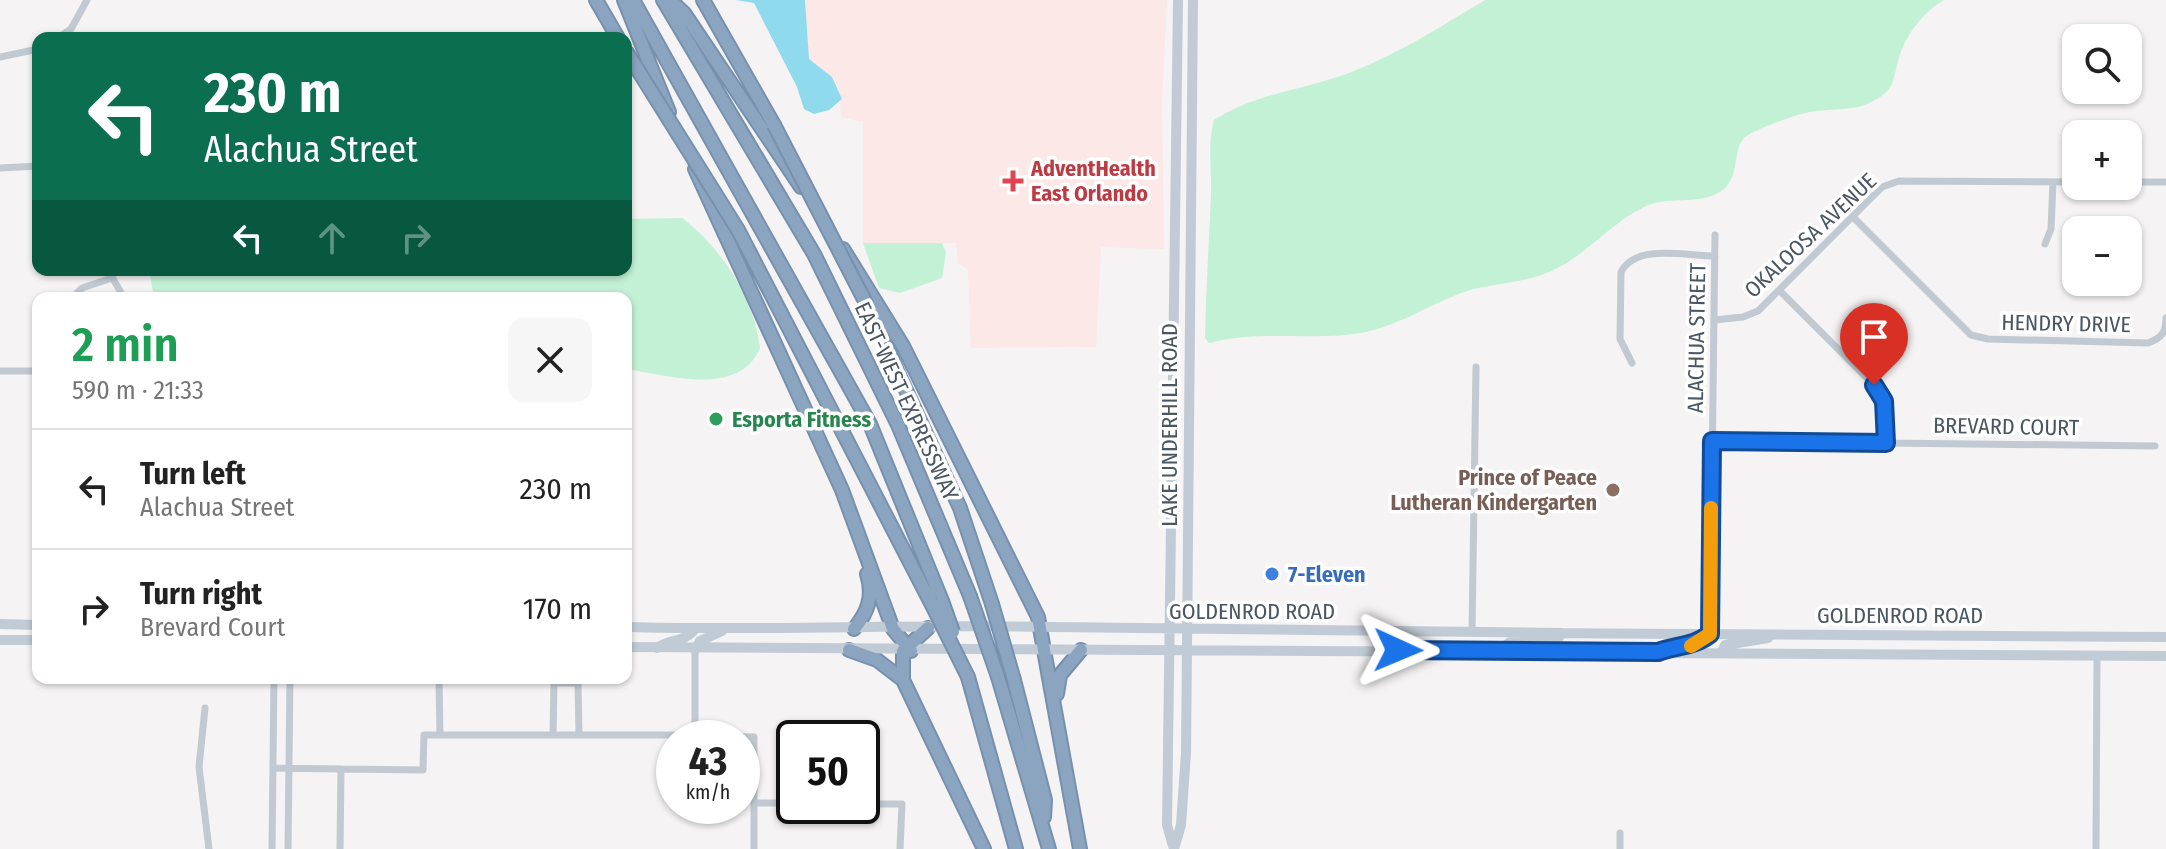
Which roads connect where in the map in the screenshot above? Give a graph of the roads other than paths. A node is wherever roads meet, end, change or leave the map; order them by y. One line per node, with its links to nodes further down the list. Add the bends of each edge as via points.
1 (596, 0): 11 (highway)
2 (624, 0): 40 (highway, via 659,90)
3 (633, 0): 41 (highway, EAST-WEST EXPRESSWAY, via 870,424)
4 (663, 0): 93 (highway, EAST-WEST EXPRESSWAY, bridge, via 814,254 898,425 970,596)
5 (670, 0): 44 (highway, via 684,13 903,346)
6 (703, 0): 93 (highway, bridge, via 867,305 960,508 1014,680 1045,800)
7 (1178, 0): 17 (main road, LAKE UNDERHILL ROAD)
8 (1193, 0): 18 (main road, LAKE UNDERHILL ROAD)
9 (86, 4): 10 (street)
10 (67, 32)
11 (615, 32)
12 (32, 50): 13 (street)
13 (0, 57)
14 (632, 61): 41 (highway, bridge, via 738,230)
15 (32, 166): 16 (street)
16 (0, 168)
17 (1176, 174): 18 (main road); 23 (main road, LAKE UNDERHILL ROAD)
18 (1190, 181): 23 (main road); 52 (main road, LAKE UNDERHILL ROAD)
19 (2053, 182): 20 (street, OKALOOSA AVENUE); 24 (street, OKALOOSA AVENUE, via 1899,181 1882,187); 26 (street, via 2051,229)
20 (2062, 182)
21 (2142, 182): 22 (street)
22 (2166, 182)
23 (1176, 187): 51 (main road, LAKE UNDERHILL ROAD)
24 (1853, 217): 29 (street, OKALOOSA AVENUE); 31 (street, HENDRY DRIVE, via 1971,335 2148,343 2160,338)
25 (1715, 235): 27 (street, ALACHUA STREET)
26 (2045, 244)
27 (1715, 256): 32 (street, ALACHUA STREET); 33 (street, via 1643,254 1625,264 1620,339)
28 (106, 276): 30 (street)
29 (1780, 291): 32 (street, OKALOOSA AVENUE, via 1758,311); 38 (street, via 1874,385 1884,401)
30 (78, 292)
31 (2166, 318)
32 (1714, 320): 37 (street, ALACHUA STREET)
33 (1632, 363)
34 (1476, 367): 53 (street)
35 (0, 371): 36 (street)
36 (32, 371)
37 (1712, 441): 38 (street, BREVARD COURT); 55 (street, ALACHUA STREET)
38 (1886, 443): 39 (street, BREVARD COURT)
39 (2155, 446)
40 (835, 480): 49 (highway, via 870,586 866,614); 50 (highway)
41 (936, 601): 103 (highway, EAST-WEST EXPRESSWAY, bridge, via 968,677)
42 (0, 624): 43 (main road)
43 (32, 625)
44 (1040, 626): 46 (main road, GOLDENROD ROAD); 51 (main road, GOLDENROD ROAD); 67 (highway)
45 (632, 627): 47 (main road, GOLDENROD ROAD)
46 (928, 628): 50 (main road, GOLDENROD ROAD); 64 (highway)
47 (695, 629): 48 (main road, GOLDENROD ROAD); 61 (main road)
48 (728, 629): 49 (main road, GOLDENROD ROAD); 65 (main road, via 703,639)
49 (854, 629): 50 (main road, GOLDENROD ROAD)
50 (893, 629): 64 (highway)
51 (1169, 630): 52 (main road, GOLDENROD ROAD); 62 (main road, LAKE UNDERHILL ROAD)
52 (1188, 631): 53 (main road, GOLDENROD ROAD); 63 (main road, LAKE UNDERHILL ROAD)
53 (1472, 632): 54 (main road, GOLDENROD ROAD); 69 (main road, via 1457,644)
54 (1562, 633): 55 (main road, GOLDENROD ROAD); 70 (main road, via 1557,640 1513,640)
55 (1710, 634): 56 (main road, GOLDENROD ROAD); 71 (main road, via 1693,646)
56 (1778, 634): 57 (main road, GOLDENROD ROAD); 72 (main road, via 1757,642 1733,642)
57 (2166, 637)
58 (0, 640): 59 (main road)
59 (32, 640)
60 (632, 647): 61 (main road, GOLDENROD ROAD)
61 (657, 648): 65 (main road, GOLDENROD ROAD)
62 (1169, 648): 63 (main road, GOLDENROD ROAD); 68 (main road, GOLDENROD ROAD); 95 (main road, LAKE UNDERHILL ROAD, via 1167,825)
63 (1188, 648): 69 (main road, GOLDENROD ROAD); 95 (main road, LAKE UNDERHILL ROAD, via 1185,789)
64 (907, 649): 66 (main road, GOLDENROD ROAD); 67 (main road, GOLDENROD ROAD); 75 (highway)
65 (695, 650): 66 (main road, GOLDENROD ROAD); 83 (street)
66 (849, 650): 75 (highway, via 877,660)
67 (1044, 650): 68 (main road, GOLDENROD ROAD); 81 (highway)
68 (1081, 650): 81 (highway, via 1060,675)
69 (1422, 651): 70 (main road, GOLDENROD ROAD)
70 (1497, 651): 71 (main road, GOLDENROD ROAD)
71 (1658, 652): 72 (main road, GOLDENROD ROAD)
72 (1722, 652): 73 (main road, GOLDENROD ROAD)
73 (2097, 655): 74 (main road, GOLDENROD ROAD); 107 (street)
74 (2164, 655)
75 (903, 680): 102 (highway)
76 (274, 684): 88 (street)
77 (290, 684): 89 (street)
78 (439, 684): 84 (street)
79 (554, 684): 85 (street)
80 (578, 684): 86 (street)
81 (1056, 705): 105 (highway)
82 (205, 708): 96 (street, via 199,767)
83 (695, 720)
84 (440, 735): 85 (street); 90 (street, via 424,735 423,770)
85 (553, 735): 86 (street)
86 (579, 735): 87 (street)
87 (656, 735)
88 (273, 768): 89 (street); 97 (street)
89 (289, 768): 90 (street); 98 (street)
90 (341, 769): 99 (street)
91 (880, 804): 101 (street, via 902,804)
92 (754, 824): 100 (street)
93 (1044, 828): 104 (highway, EAST-WEST EXPRESSWAY)
94 (1620, 833): 106 (street)
95 (1174, 848)
96 (209, 849)
97 (272, 849)
98 (288, 849)
99 (340, 849)
100 (754, 849)
101 (900, 849)
102 (984, 849)
103 (1016, 849)
104 (1049, 849)
105 (1080, 849)
106 (1620, 849)
107 (2096, 849)

